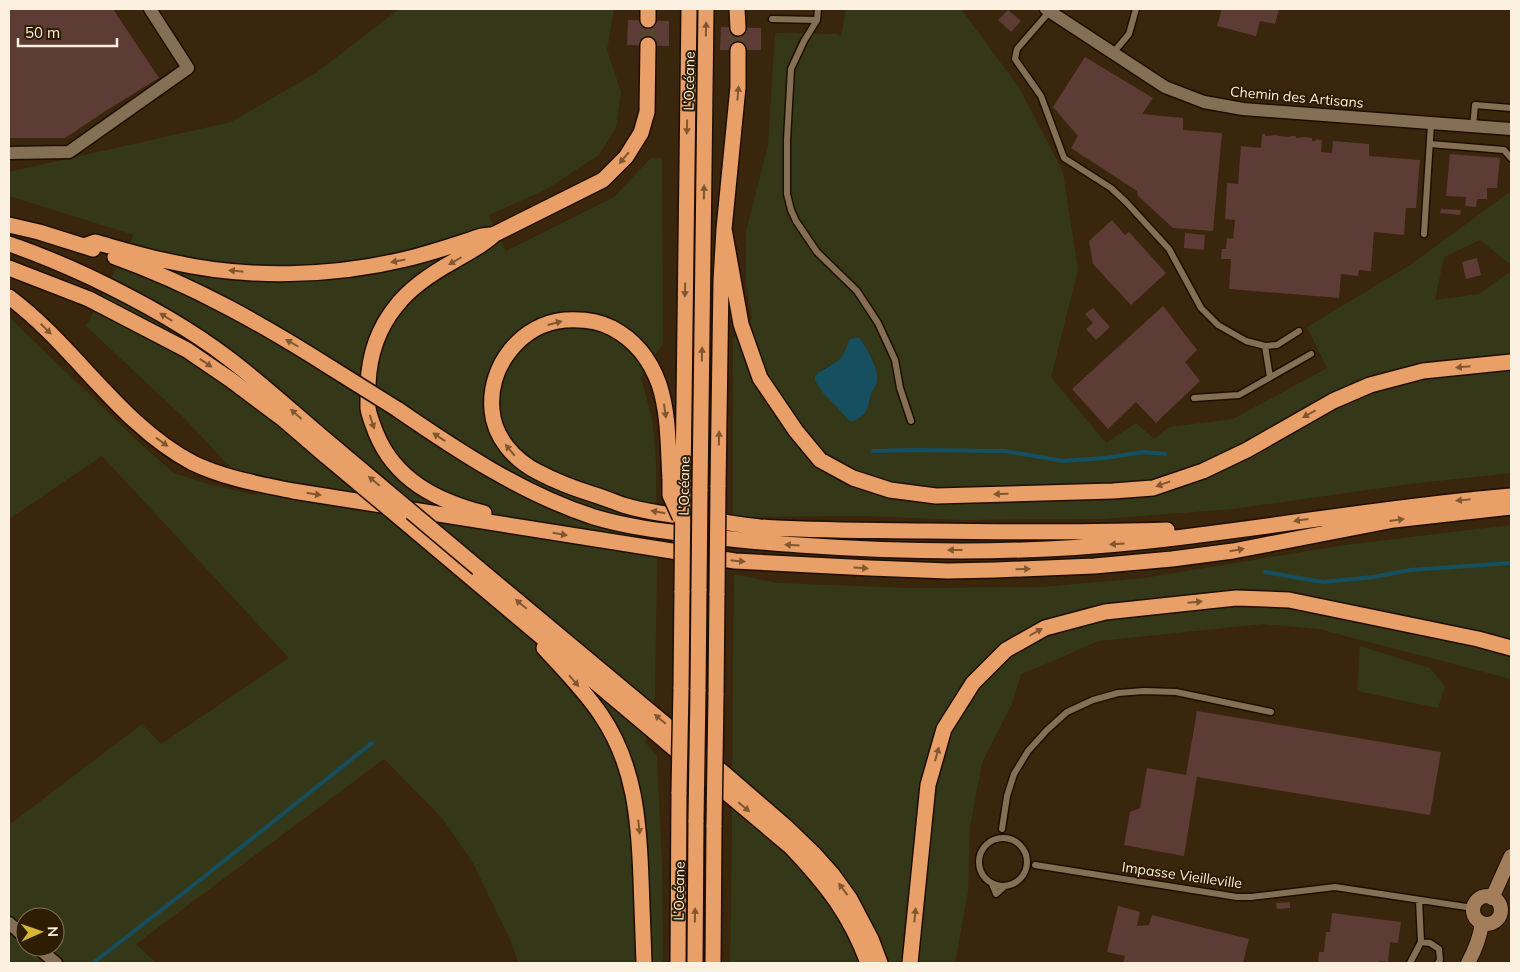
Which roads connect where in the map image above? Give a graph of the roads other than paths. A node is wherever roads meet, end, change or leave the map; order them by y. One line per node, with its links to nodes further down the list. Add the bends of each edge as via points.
1 (150, 9): 19 (street, via 188,68 69,152)
2 (689, 9): 37 (highway, L’Océane, one-way to 37)
3 (706, 9): 60 (highway, L’Océane, one-way to 3, bridge)
4 (738, 9): 10 (highway)
5 (818, 9): 9 (lane)
6 (1136, 9): 13 (lane, via 1129,34)
7 (1048, 10): 13 (street, Chemin des Artisans); 30 (lane, via 1018,49 1015,59 1041,96 1064,158 1111,188 1126,202 1169,249 1201,308 1218,325 1246,341)
8 (772, 19): 9 (lane)
9 (817, 20): 35 (lane, via 791,69 787,194 796,222 817,252 857,291 878,323 895,360)
10 (738, 28)
11 (648, 45): 23 (highway, one-way to 23, via 647,112 641,133 626,157 603,180)
12 (738, 50): 22 (highway, one-way to 12, via 738,87)
13 (1113, 53): 15 (street, Chemin des Artisans, via 1165,87 1204,102 1243,110)
14 (1511, 108): 16 (lane, via 1475,105)
15 (1431, 124): 16 (street, Chemin des Artisans); 18 (lane)
16 (1473, 127): 17 (street, Chemin des Artisans)
17 (1511, 129)
18 (1430, 144): 20 (lane, via 1504,150); 24 (lane)
19 (9, 153)
20 (1511, 158)
21 (9, 225): 26 (highway)
22 (724, 229): 32 (highway, one-way to 22, via 1423,371 1370,384 1333,401 1247,450 1203,471 1153,488 936,496 890,490 853,478 820,460 796,432 760,378 741,324); 61 (highway, one-way to 22, bridge)
23 (495, 234): 26 (highway, one-way to 26, via 383,264 290,273 217,270 173,263 94,242); 40 (highway, one-way to 40, via 484,245 427,278 410,292 386,321 370,356 368,409 387,454 398,469 419,487 462,507 501,517)
24 (1424, 234)
25 (9, 244): 36 (highway, one-way to 25, via 228,358 156,310 66,266)
26 (84, 246): 41 (highway, one-way to 26, bridge, via 1077,547 900,550 760,543 617,523 538,494 499,474 302,349 224,304 178,282)
27 (9, 268): 36 (highway, one-way to 36, via 88,299 187,350)
28 (9, 297): 40 (highway, one-way to 40, via 36,319 150,434 207,469 293,491)
29 (1299, 331): 30 (lane, via 1277,345)
30 (1264, 346): 33 (lane)
31 (1311, 354): 33 (lane)
32 (1511, 362)
33 (1270, 377): 34 (lane, via 1239,396)
34 (1194, 398)
35 (911, 422)
36 (329, 451): 42 (highway, bridge)
37 (676, 480): 41 (highway, one-way to 37, via 1220,524 1173,530 1065,533 802,529 735,524 623,505 552,480 525,466 509,450 498,431 492,410 495,378 511,348 523,337 560,321 592,320 622,333 646,356 659,384); 59 (highway, L’Océane, bridge, via 682,524)
38 (1511, 496): 41 (highway, one-way to 41)
39 (1511, 507): 40 (highway, one-way to 39, via 735,561 880,569 996,570 1172,559 1394,520)
40 (512, 526)
41 (1235, 530)
42 (472, 570): 43 (highway); 63 (highway, one-way to 42, via 872,939 850,899 832,874 786,827)
43 (535, 630): 58 (highway, one-way to 58, via 536,640 602,715 627,770 640,836); 62 (highway, one-way to 62, via 790,847 831,892 848,918)
44 (1511, 648): 64 (highway, one-way to 44, via 928,785 944,729 973,683 1006,650 1045,628 1105,612 1135,608 1236,598 1290,600)
45 (1271, 712): 46 (lane, via 1176,692 1118,693 1093,700 1067,712 1028,751 1014,774)
46 (1002, 829): 47 (lane); 48 (lane)
47 (1008, 838): 48 (lane); 50 (lane, via 1020,844)
48 (994, 839): 52 (lane, via 982,849 979,857 978,865 986,879 992,884 1005,886 1017,882)
49 (1511, 856): 53 (main road)
50 (1027, 857): 51 (lane); 52 (lane)
51 (1035, 865): 52 (lane); 54 (lane, Impasse Vieilleville, via 1237,897 1335,887)
52 (1025, 871)
53 (1492, 898): 55 (main road, via 1482,897); 56 (main road, via 1499,904 1499,917 1493,923)
54 (1419, 900): 55 (lane, Impasse Vieilleville); 57 (lane)
55 (1473, 908): 56 (main road, via 1474,915)
56 (1482, 923): 67 (main road, via 1477,946)
57 (1421, 942): 65 (lane); 66 (lane, via 1440,950)
58 (644, 963)
59 (678, 963)
60 (695, 963)
61 (713, 963)
62 (868, 963)
63 (880, 963)
64 (910, 963)
65 (1410, 963)
66 (1438, 963)
67 (1468, 963)

